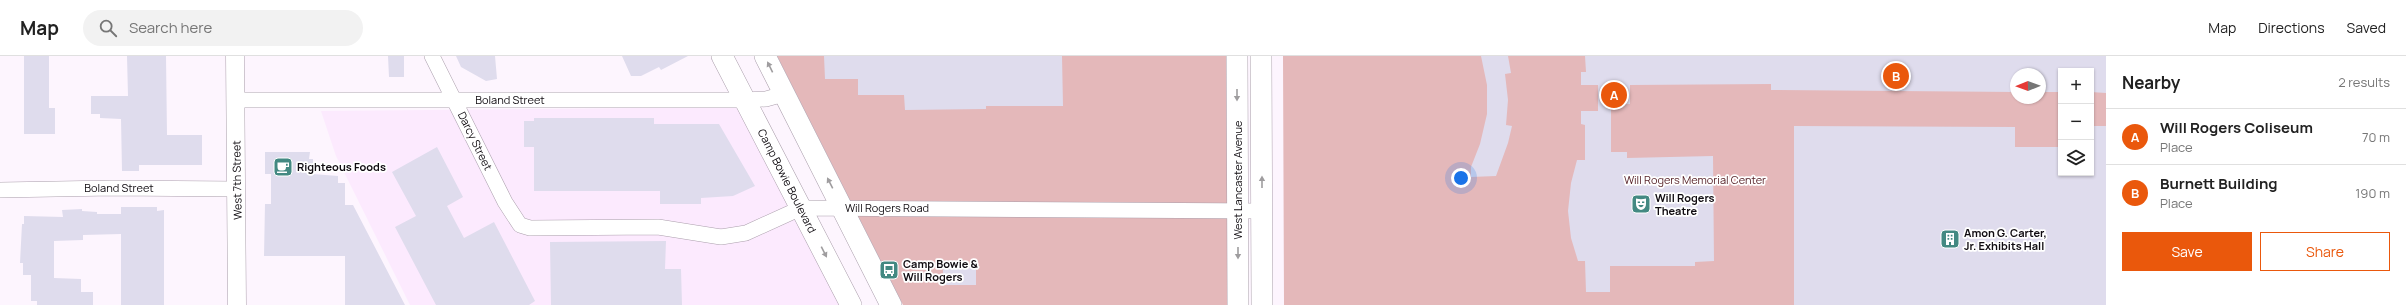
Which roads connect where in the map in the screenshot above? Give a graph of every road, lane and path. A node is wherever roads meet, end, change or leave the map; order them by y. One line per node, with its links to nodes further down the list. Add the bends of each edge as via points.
1 (235, 56): 8 (street, West 7th Street)
2 (432, 56): 9 (street, Darcy Street)
3 (722, 56): 10 (main road, Camp Bowie Boulevard)
4 (765, 56): 7 (main road, one-way to 4)
5 (1237, 56): 15 (main road, West Lancaster Avenue, one-way to 15)
6 (1261, 56): 16 (main road, one-way to 6)
7 (784, 94): 10 (street, Boland Street, via 766,99); 14 (main road, one-way to 7)
8 (236, 100): 9 (street, Boland Street); 11 (street, West 7th Street)
9 (454, 100): 10 (street, Boland Street); 17 (street, Darcy Street, via 505,202)
10 (745, 100): 13 (main road, Camp Bowie Boulevard)
11 (237, 189): 12 (street, Boland Street); 18 (street, West 7th Street)
12 (0, 190)
13 (801, 208): 14 (street, Will Rogers Road); 17 (street, Will Rogers Road, via 746,233 721,237 658,227 530,228); 19 (main road, Camp Bowie Boulevard, one-way to 19)
14 (843, 208): 15 (street, Will Rogers Road); 20 (main road)
15 (1238, 210): 16 (street, Will Rogers Road); 21 (main road, West Lancaster Avenue, one-way to 21)
16 (1262, 211): 22 (main road)
17 (520, 225)
18 (237, 305)
19 (851, 305)
20 (891, 305)
21 (1238, 305)
22 (1262, 305)

